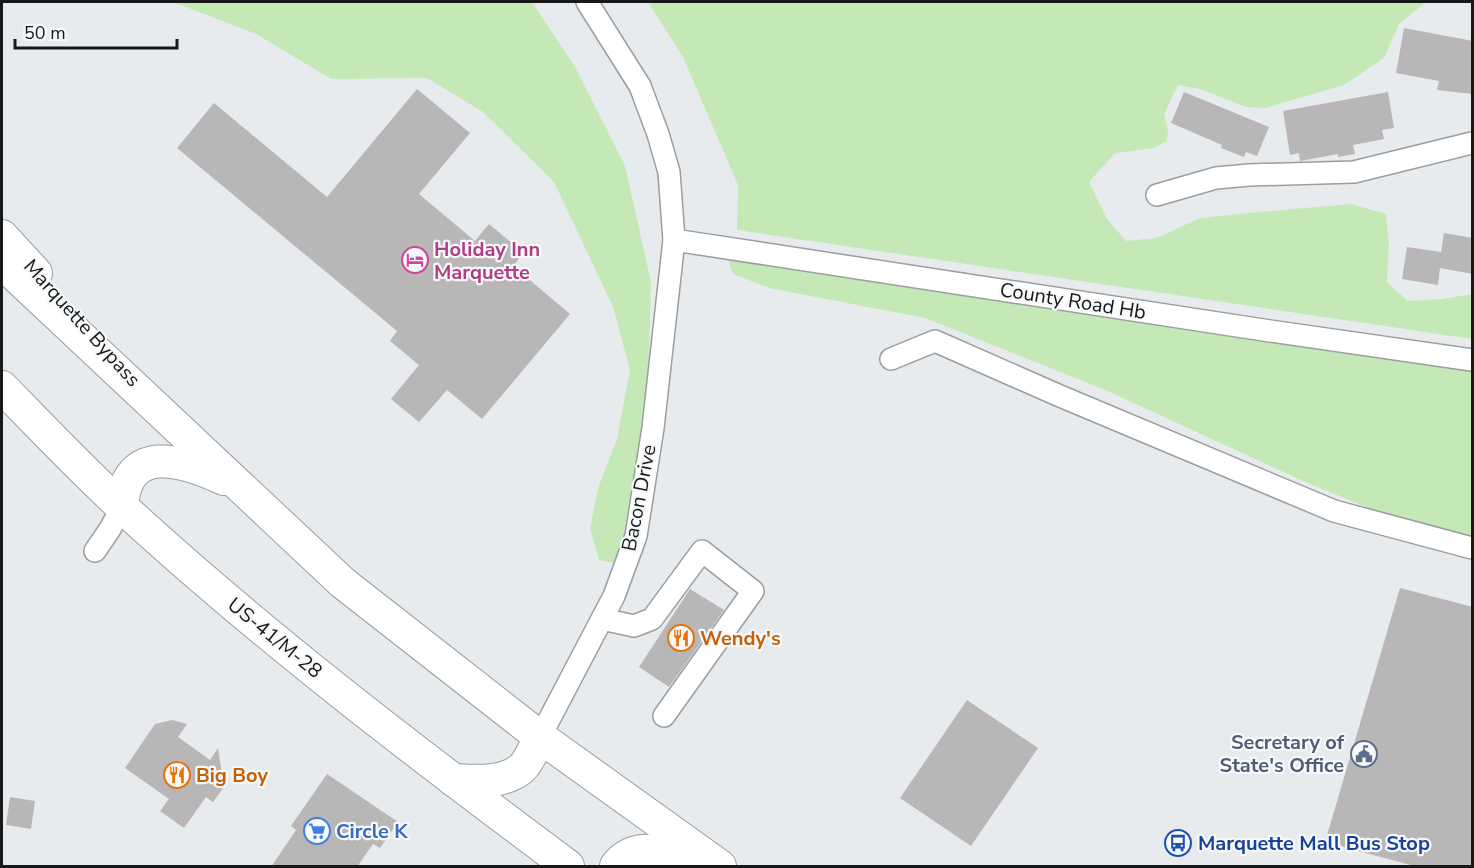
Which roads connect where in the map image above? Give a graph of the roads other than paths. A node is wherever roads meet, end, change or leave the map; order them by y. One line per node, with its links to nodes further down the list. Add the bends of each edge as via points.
1 (587, 2): 5 (street, Bacon Drive, via 640,87 658,134 669,172)
2 (1473, 143): 3 (street, via 1354,172 1216,178)
3 (1157, 195)
4 (2, 236): 10 (highway, Marquette Bypass)
5 (674, 240): 8 (street, County Road Hb); 15 (street, Bacon Drive, via 653,428 636,536)
6 (2, 263): 10 (highway)
7 (891, 359): 13 (street, via 935,340 1334,511)
8 (1473, 360)
9 (2, 387): 12 (highway, US-41/M-28)
10 (162, 411): 11 (highway)
11 (241, 486): 12 (highway, via 182,463 152,463 129,478 123,489); 17 (highway, via 344,583)
12 (122, 507): 14 (street); 18 (highway, US-41/M-28, via 249,618)
13 (1473, 548)
14 (95, 551)
15 (602, 619): 16 (street, via 634,626 652,619 702,551 753,591); 17 (street, Bacon Drive)
16 (664, 716)
17 (540, 737): 18 (highway, via 522,768 503,778); 22 (highway)
18 (453, 780): 19 (highway, US-41/M-28)
19 (568, 867)
20 (616, 867): 21 (highway, via 636,852 651,850)
21 (698, 867)
22 (720, 867)

